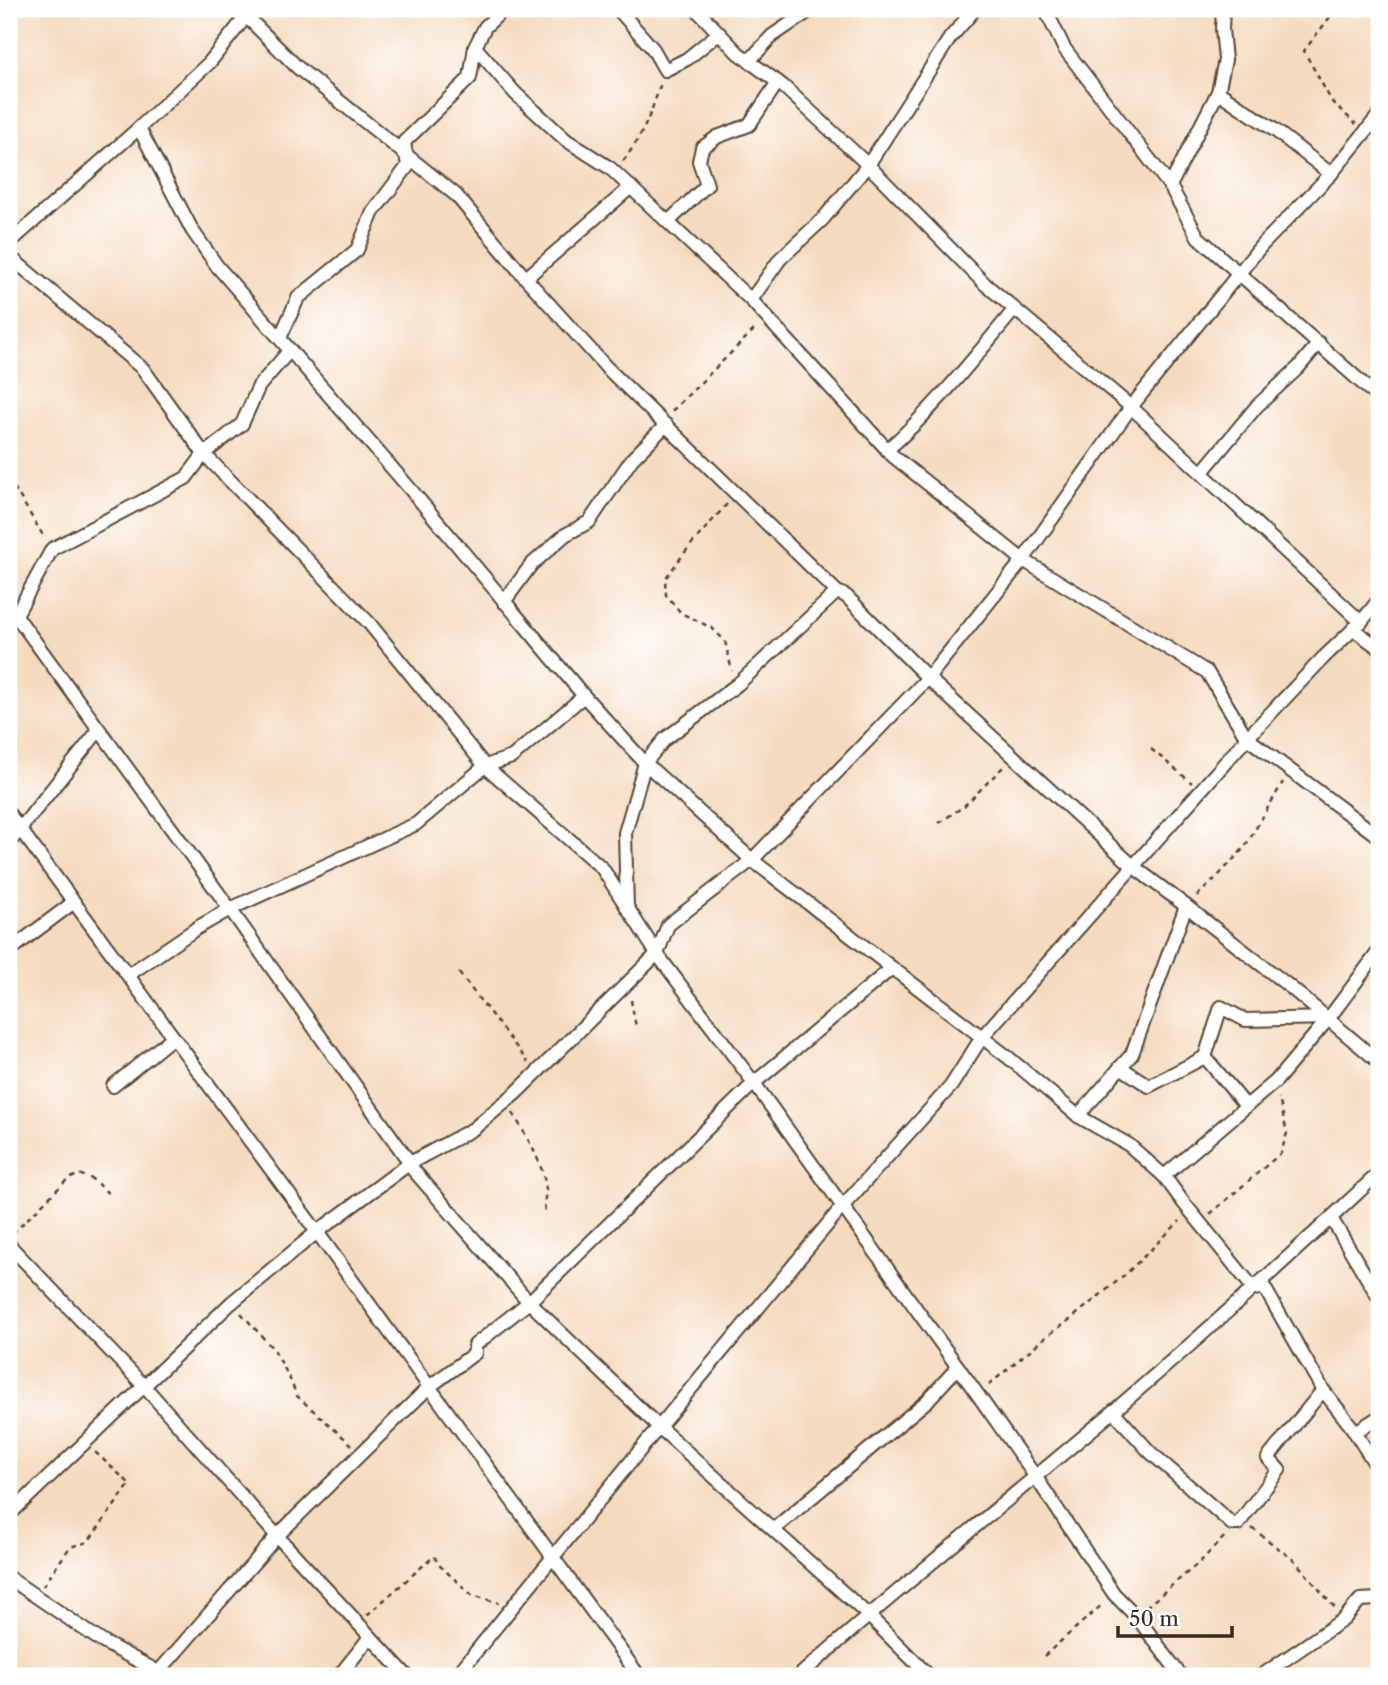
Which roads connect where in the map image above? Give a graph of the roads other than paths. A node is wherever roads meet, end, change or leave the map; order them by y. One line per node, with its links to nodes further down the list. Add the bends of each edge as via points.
1 (505, 9): 10 (street, via 485,27)
2 (618, 9): 9 (street, via 653,48 665,70 687,60)
3 (696, 9): 9 (street)
4 (812, 9): 11 (street, via 772,36)
5 (975, 9): 17 (street, via 950,38)
6 (1045, 9): 19 (street, via 1064,48)
7 (1223, 9): 13 (street, via 1225,60)
8 (249, 12): 15 (street, via 209,63); 16 (street, via 297,67)
9 (719, 33): 11 (street)
10 (475, 47): 16 (street, via 470,78 404,142); 20 (street, via 515,93 566,140)
11 (748, 61): 12 (street)
12 (778, 82): 17 (street); 21 (street, via 749,125 702,148 699,161 707,185)
13 (1218, 92): 18 (street); 19 (street)
14 (1379, 115): 18 (street)
15 (139, 128): 22 (street); 28 (street, via 192,230)
16 (406, 154): 25 (street, via 456,195); 28 (street, via 408,166 373,212 357,250 298,298)
17 (868, 165): 26 (street, via 823,219 780,259); 27 (street)
18 (1331, 174): 24 (street)
19 (1170, 186): 24 (street, via 1198,237)
20 (631, 187): 21 (street); 25 (street)
21 (668, 222): 26 (street)
22 (9, 243)
23 (9, 256): 35 (street, via 143,369)
24 (1238, 273): 29 (street); 32 (street)
25 (526, 278): 33 (street)
26 (751, 300): 34 (street)
27 (1014, 310): 32 (street); 34 (street, via 941,397)
28 (280, 338): 30 (street)
29 (1319, 342): 31 (street); 36 (street)
30 (290, 350): 35 (street, via 259,386 242,424); 40 (street)
31 (1379, 398)
32 (1132, 407): 36 (street); 37 (street)
33 (664, 423): 38 (street); 40 (street, via 632,459 589,522 565,535 531,565)
34 (887, 450): 37 (street)
35 (204, 454): 41 (street, via 186,478 52,549); 49 (street, via 369,623)
36 (1202, 472): 42 (street)
37 (1023, 560): 44 (street); 47 (street, via 1207,672)
38 (838, 592): 44 (street); 48 (street, via 738,684 666,739)
39 (1379, 600): 42 (street)
40 (504, 602): 45 (street)
41 (12, 610): 46 (street)
42 (1357, 626): 43 (street); 47 (street)
43 (1379, 648)
44 (928, 678): 54 (street); 55 (street)
45 (584, 696): 48 (street); 49 (street, via 512,757)
46 (99, 730): 51 (street); 59 (street)
47 (1247, 738): 52 (street); 55 (street)
48 (645, 763): 54 (street); 58 (street, via 625,833)
49 (485, 766): 58 (street, via 602,868); 59 (street, via 416,824)
50 (9, 814): 51 (street)
51 (20, 828): 53 (street); 56 (street)
52 (1379, 837)
53 (9, 843)
54 (752, 860): 62 (street, via 668,925); 63 (street)
55 (1134, 867): 57 (street); 67 (street)
56 (74, 902): 60 (street); 64 (street)
57 (1186, 906): 65 (street); 70 (street, via 1132,1054)
58 (627, 908): 62 (street)
59 (230, 909): 64 (street); 75 (street)
60 (9, 951)
61 (1379, 951): 65 (street)
62 (657, 954): 71 (street); 75 (street, via 473,1129)
63 (892, 968): 67 (street); 71 (street)
64 (128, 975): 66 (street)
65 (1329, 1018): 68 (street, via 1245,1020 1221,1007); 69 (street); 73 (street, via 1276,1081)
66 (173, 1037): 72 (street); 80 (street)
67 (982, 1037): 74 (street); 78 (street, via 951,1086)
68 (1205, 1057): 70 (street, via 1149,1087); 73 (street)
69 (1379, 1062)
70 (1120, 1067): 74 (street)
71 (754, 1083): 78 (street); 84 (street)
72 (113, 1086)
73 (1246, 1106): 77 (street)
74 (1078, 1116): 77 (street, via 1129,1145)
75 (410, 1163): 80 (street); 84 (street)
76 (1379, 1173): 79 (street)
77 (1164, 1176): 82 (street)
78 (842, 1207): 85 (street); 91 (street)
79 (1331, 1218): 82 (street); 83 (street)
80 (317, 1232): 86 (street, via 231,1303); 87 (street)
81 (9, 1245): 86 (street)
82 (1254, 1289): 88 (street, via 1264,1287); 89 (street)
83 (1378, 1294)
84 (529, 1302): 87 (street, via 475,1345 475,1353); 91 (street)
85 (958, 1367): 94 (street); 96 (street, via 927,1401)
86 (144, 1386): 95 (street); 97 (street)
87 (429, 1387): 97 (street); 98 (street)
88 (1323, 1390): 89 (street, via 1268,1458 1279,1470 1238,1524 1232,1524 1149,1451); 92 (street)
89 (1113, 1411): 94 (street)
90 (1379, 1417): 92 (street)
91 (659, 1427): 96 (street); 98 (street)
92 (1355, 1432): 93 (street)
93 (1379, 1470)
94 (1035, 1476): 101 (street); 110 (street, via 1114,1594)
95 (9, 1514)
96 (774, 1529): 101 (street)
97 (277, 1536): 102 (street); 103 (street)
98 (552, 1558): 106 (street); 107 (street)
99 (9, 1578): 103 (street)
100 (1379, 1599): 111 (street, via 1360,1600 1344,1619)
101 (868, 1615): 108 (street); 109 (street)
102 (370, 1637): 104 (street); 105 (street)
103 (160, 1675)
104 (340, 1676)
105 (407, 1676)
106 (456, 1676)
107 (639, 1676)
108 (799, 1676)
109 (929, 1676)
110 (1181, 1676)
111 (1261, 1676)

